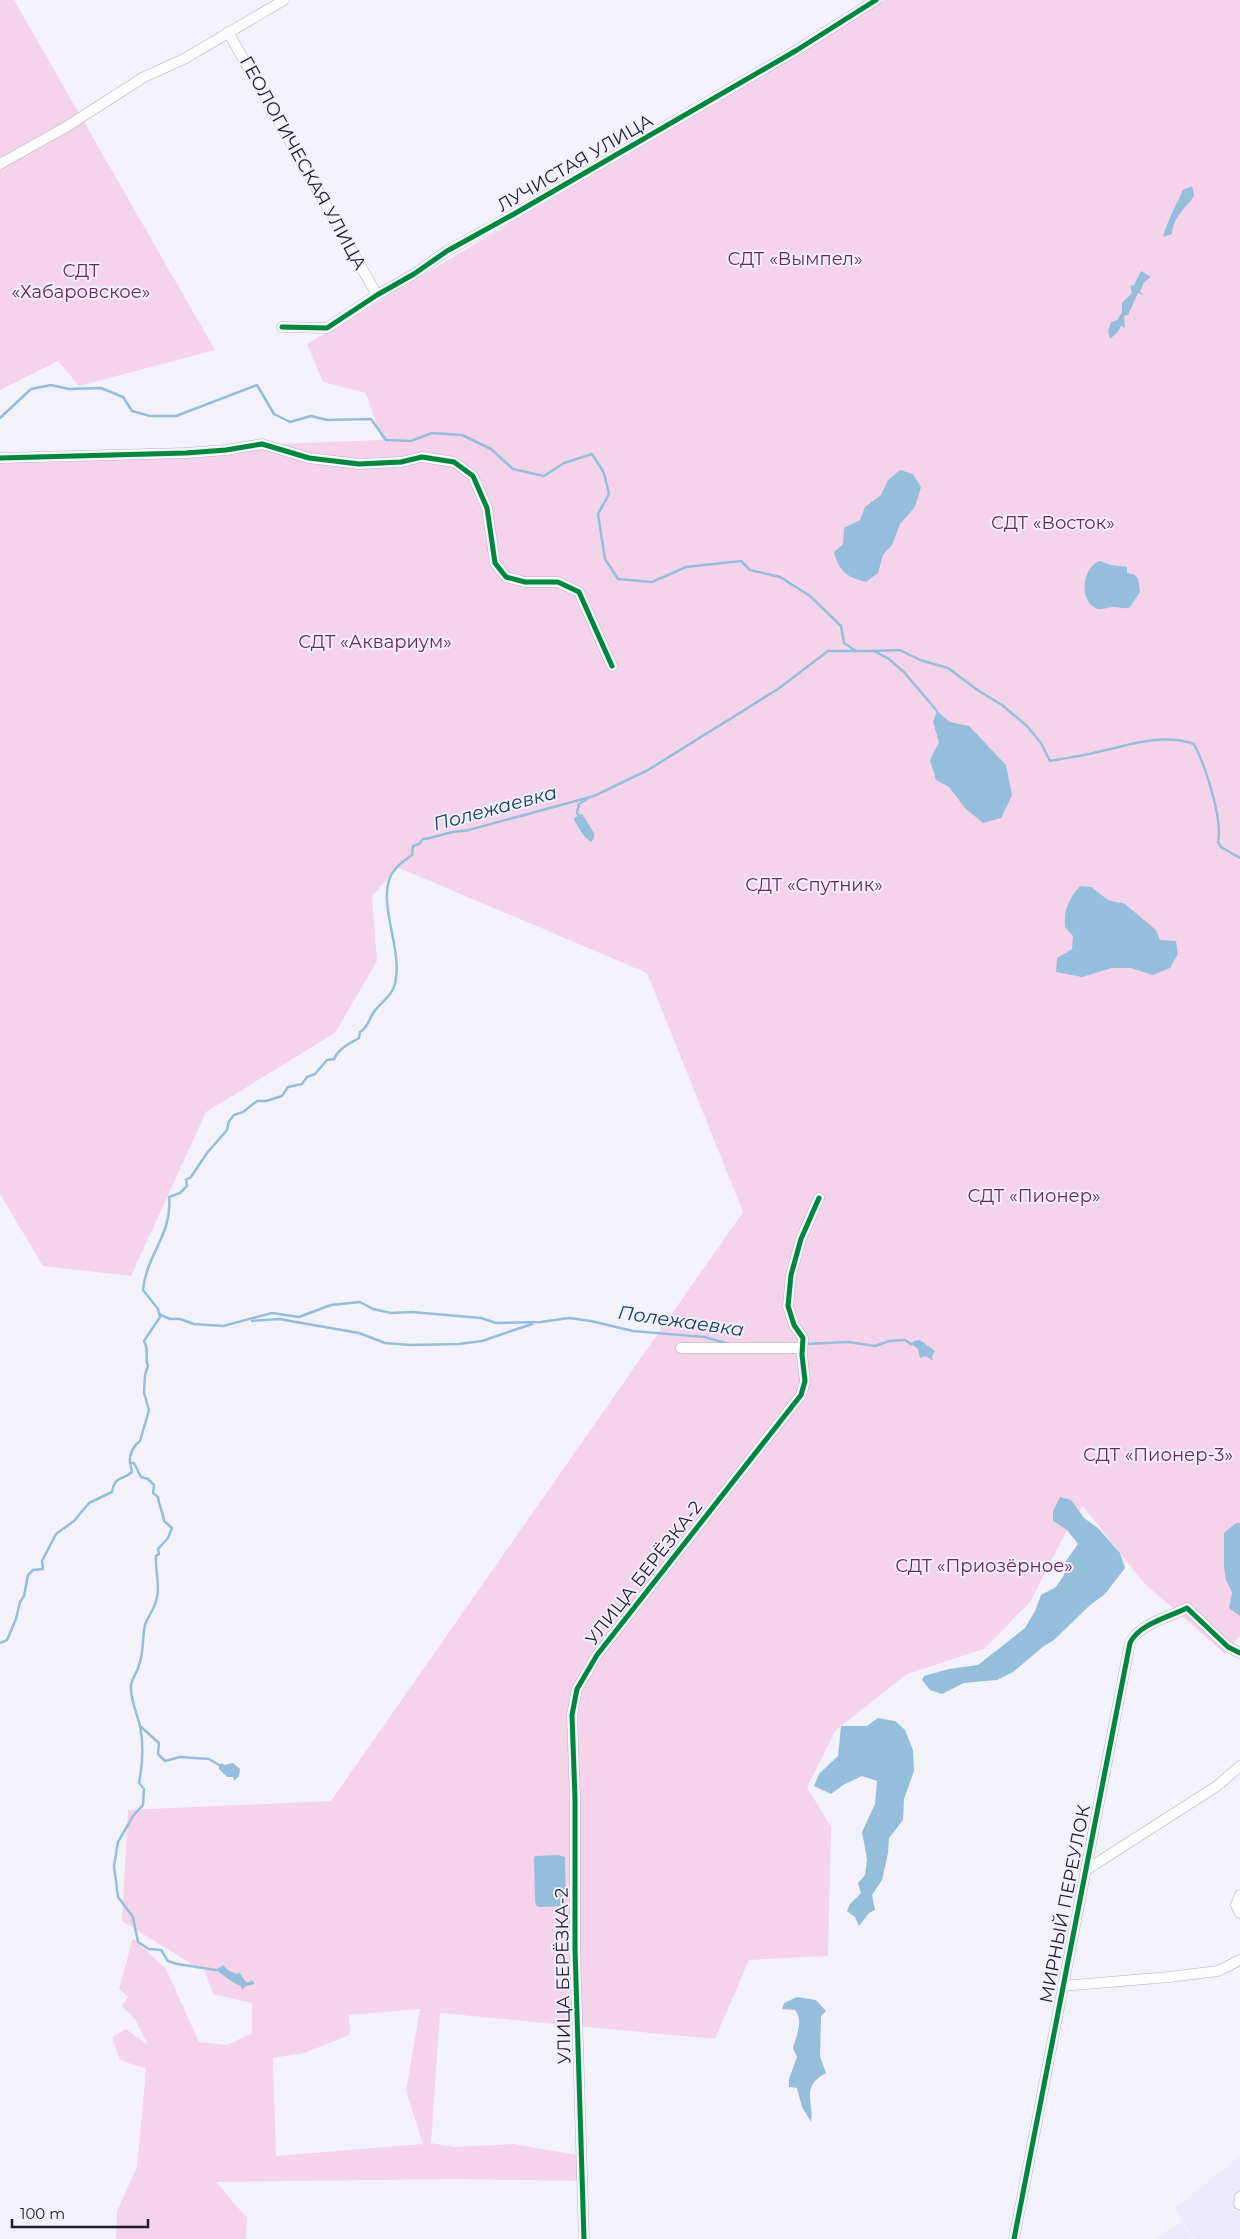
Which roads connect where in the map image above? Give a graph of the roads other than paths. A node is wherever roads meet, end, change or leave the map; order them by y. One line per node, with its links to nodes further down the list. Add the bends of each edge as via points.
1 (284, 0): 3 (street)
2 (869, 2): 5 (street, ЛУЧИСТАЯ УЛИЦА, via 797,50 447,251)
3 (228, 32): 4 (street, via 184,59 144,77); 5 (street, ГЕОЛОГИЧЕСКАЯ УЛИЦА)
4 (0, 164)
5 (377, 295): 6 (street, ЛУЧИСТАЯ УЛИЦА, via 327,328)
6 (282, 327)
7 (0, 458): 8 (street, via 194,452 262,444 309,458 359,464 401,462 422,457 454,462 473,476 487,508 495,563 506,577 525,582 558,582 579,592)
8 (612, 666)
9 (819, 1198): 11 (street, УЛИЦА БЕРЁЗКА-2, via 801,1239 790,1283 788,1306 802,1338)
10 (681, 1348): 11 (street)
11 (802, 1348): 19 (street, УЛИЦА БЕРЁЗКА-2, via 805,1381 797,1402 597,1655 577,1689 572,1715)
12 (1240, 1653): 14 (street, МИРНЫЙ ПЕРЕУЛОК, via 1228,1647 1187,1608 1134,1634)
13 (1240, 1766): 14 (street, via 1212,1789)
14 (1086, 1870): 18 (street, МИРНЫЙ ПЕРЕУЛОК)
15 (1240, 1895): 16 (street, via 1236,1905)
16 (1240, 1913)
17 (1240, 1960): 18 (street, via 1218,1971)
18 (1062, 1986): 20 (street, МИРНЫЙ ПЕРЕУЛОК)
19 (584, 2239)
20 (1014, 2239)

